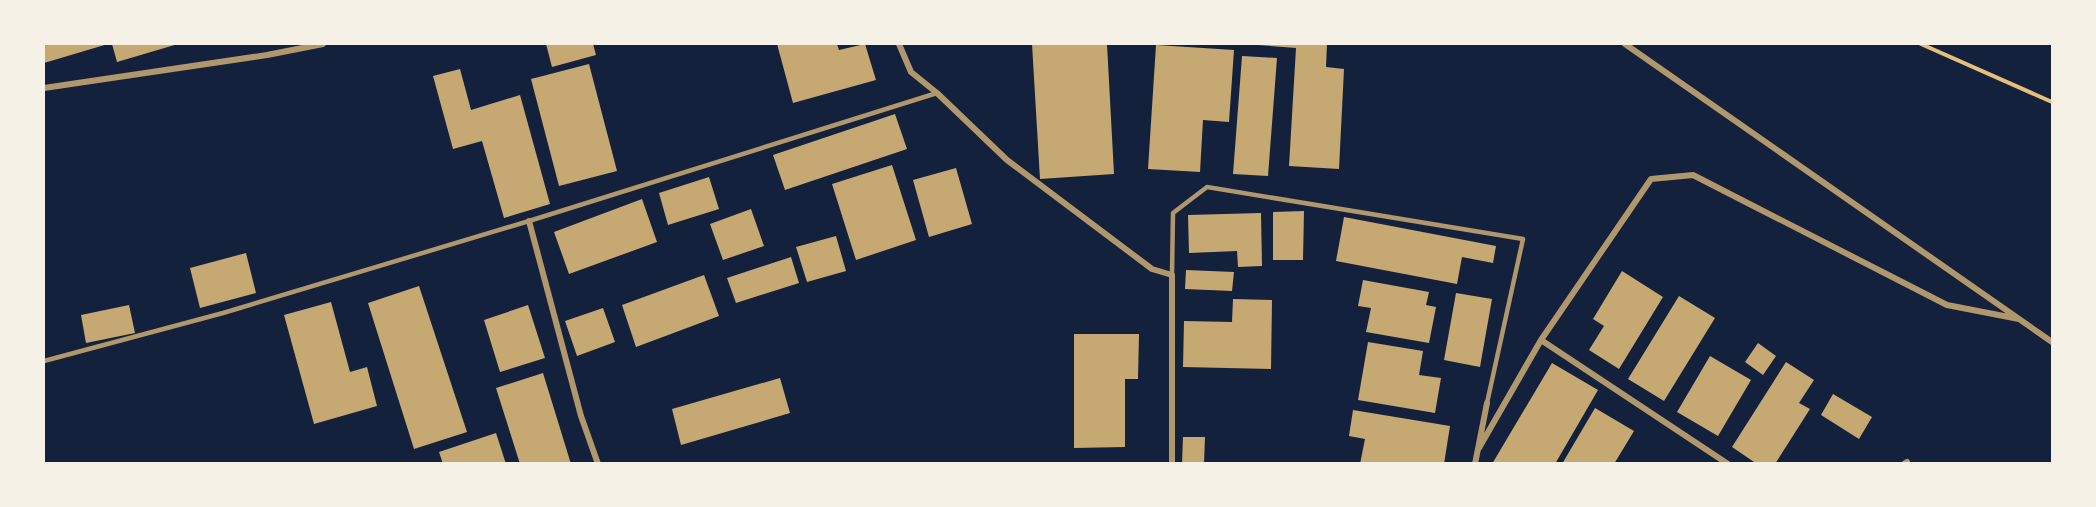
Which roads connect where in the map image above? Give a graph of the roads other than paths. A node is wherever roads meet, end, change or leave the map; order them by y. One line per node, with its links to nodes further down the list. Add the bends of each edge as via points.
1 (323, 44): 4 (street)
2 (899, 44): 5 (street, via 911,72)
3 (1625, 44): 8 (street)
4 (44, 88)
5 (937, 93): 6 (lane); 7 (street, via 1007,160 1152,269)
6 (529, 221): 11 (lane, via 223,313); 14 (street, via 581,416)
7 (1172, 275): 12 (lane, via 1173,213 1207,188 1523,239); 15 (street)
8 (2019, 319): 9 (street, via 1947,305 1693,175 1651,179); 10 (street)
9 (1541, 340): 13 (street); 17 (street)
10 (2052, 342)
11 (44, 361)
12 (1487, 403): 13 (street)
13 (1479, 448): 16 (street)
14 (598, 464)
15 (1172, 464)
16 (1475, 464)
17 (1728, 464)

